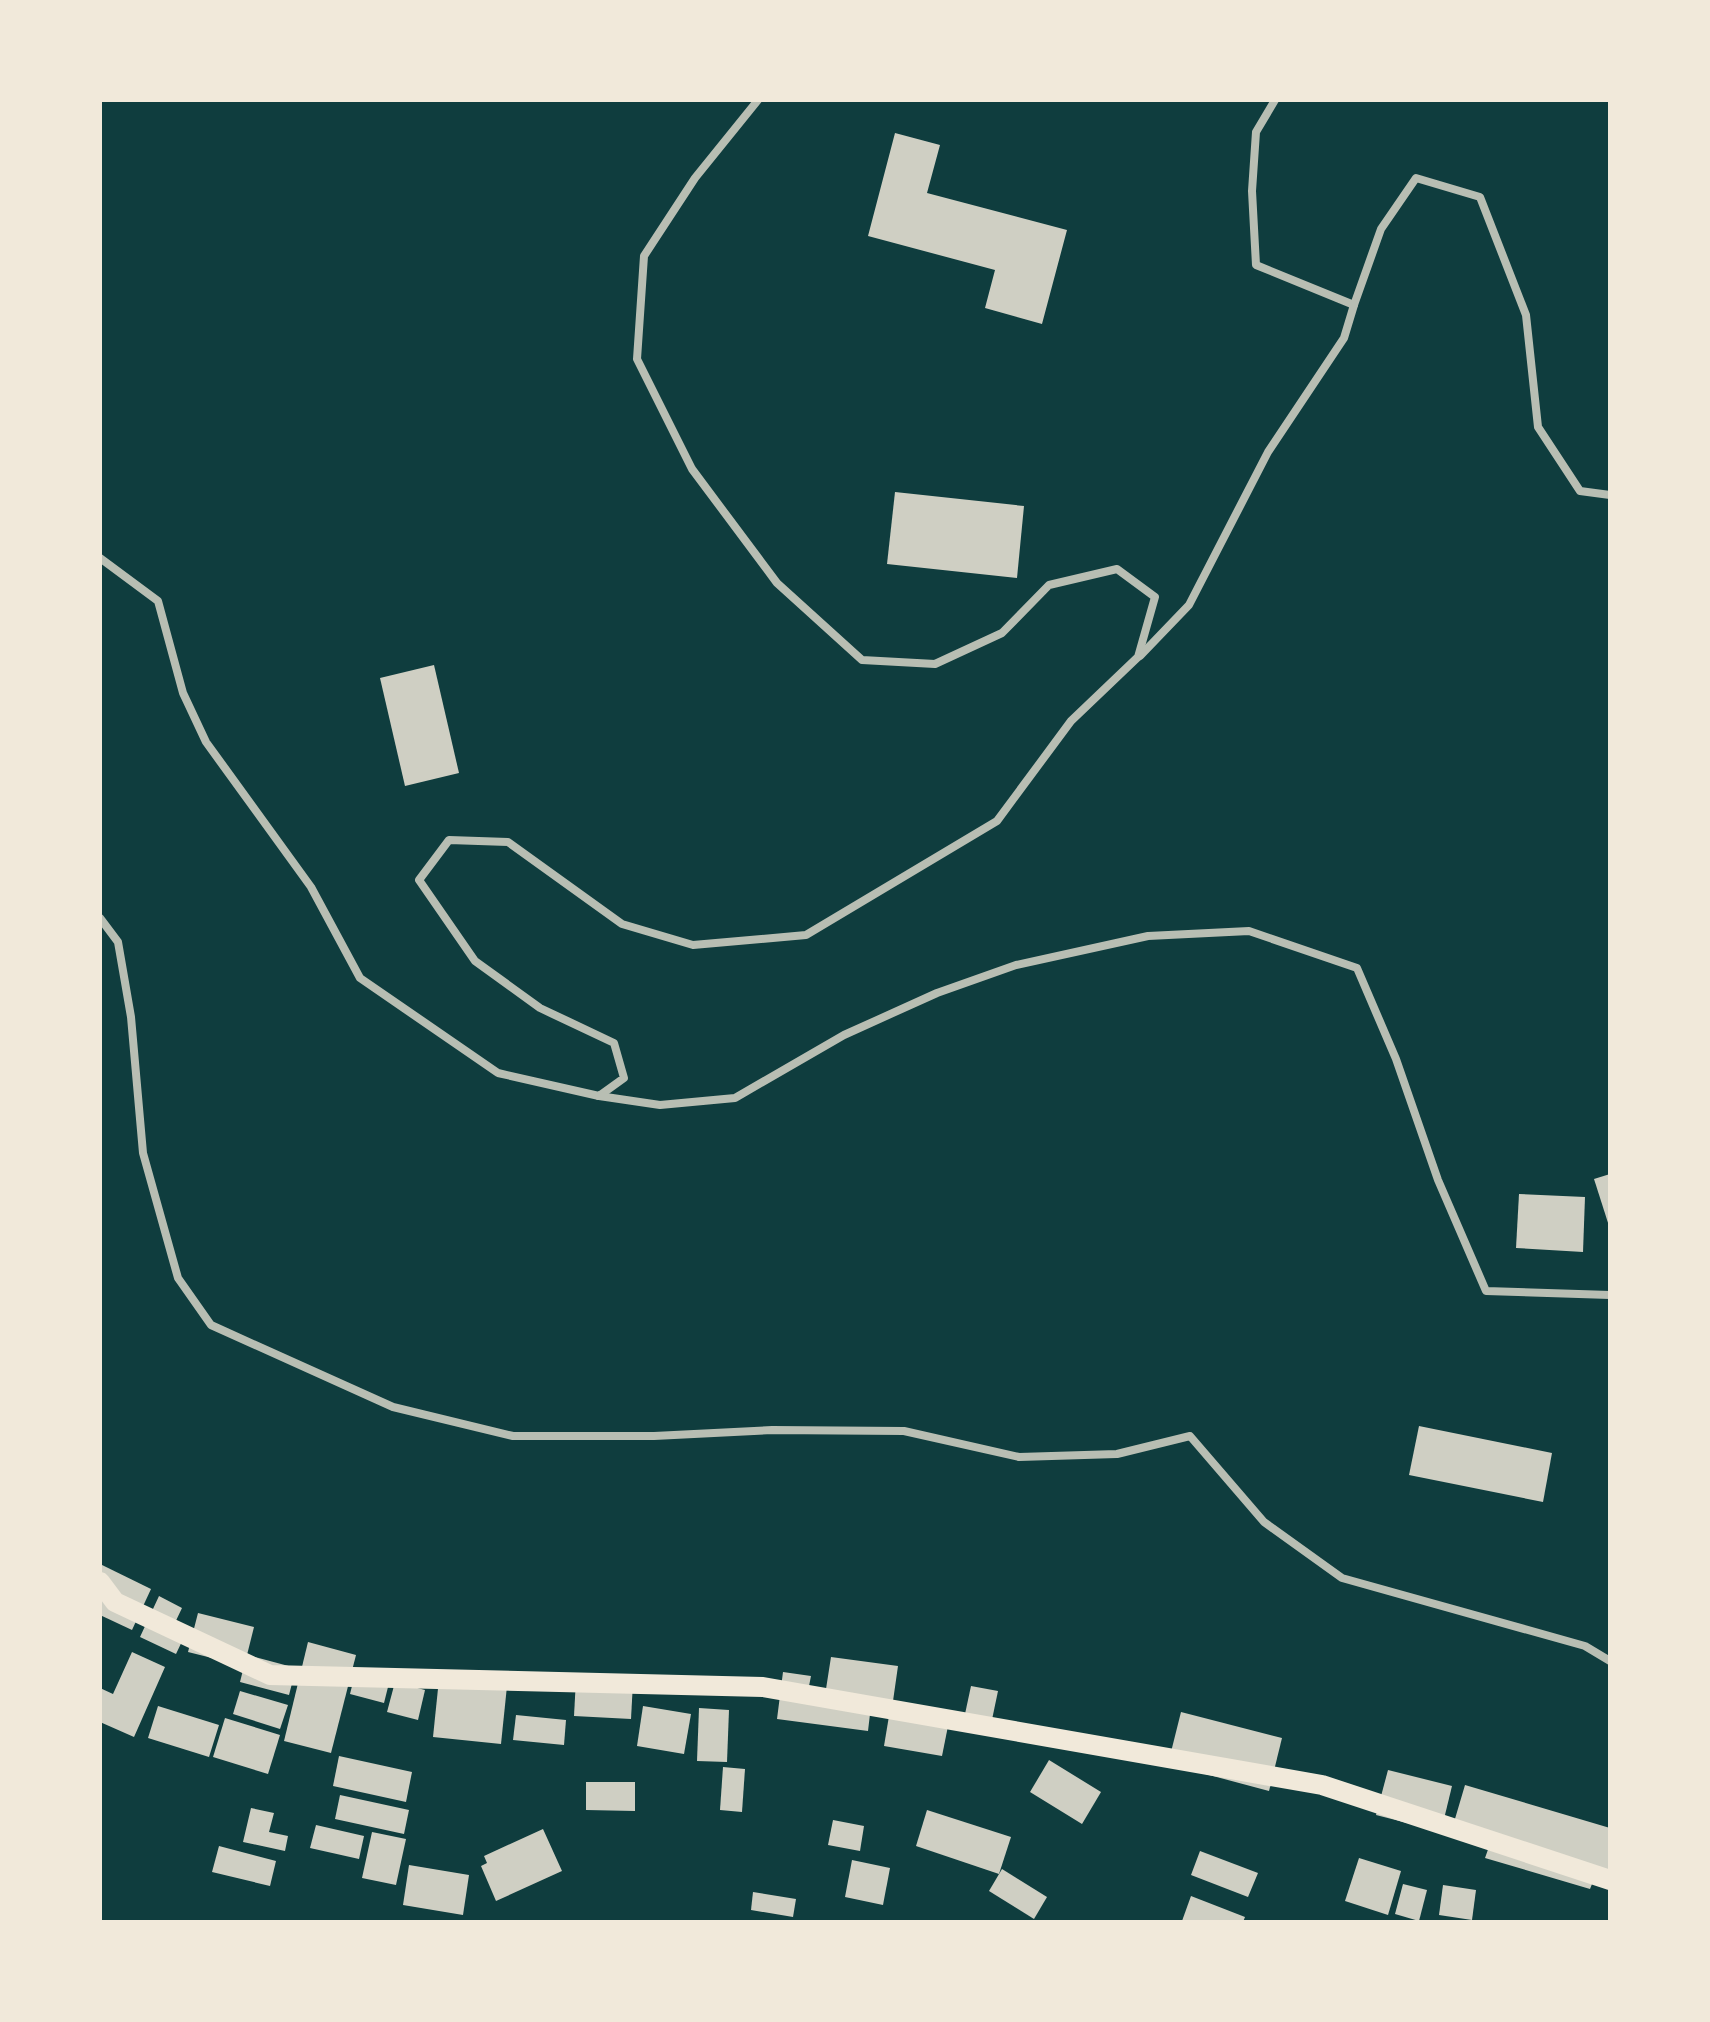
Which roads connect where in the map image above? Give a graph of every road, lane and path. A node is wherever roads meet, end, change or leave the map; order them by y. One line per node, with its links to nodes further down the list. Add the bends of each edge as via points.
1 (758, 100): 6 (street, via 695,178 644,256 637,359 692,469 777,583 862,660 935,664 1002,633 1049,585 1117,569 1155,597)
2 (1275, 100): 3 (street, via 1256,132 1256,265)
3 (1354, 305): 4 (street, via 1381,229 1416,178 1480,197 1526,315 1538,427 1580,491); 6 (street, via 1344,338 1268,452 1189,605)
4 (1610, 495)
5 (100, 558): 8 (street, via 158,601 183,693 206,742 311,887 360,978 498,1073)
6 (1138, 657): 8 (street, via 1071,721 997,821 806,935 693,945 622,924 508,842 449,840 419,880 475,961 540,1008 614,1043 624,1078)
7 (100, 918): 11 (street, via 118,942 131,1017 143,1153 178,1278 211,1325 393,1407 513,1436 904,1431 1019,1457 1117,1454 1190,1436 1264,1522 1342,1578 1585,1646)
8 (599, 1096): 9 (street, via 660,1105 735,1098 844,1035 1016,965 1148,936 1249,931 1357,968 1486,1291)
9 (1610, 1295)
10 (100, 1582): 12 (main road, via 115,1602 270,1675 763,1687 1322,1785)
11 (1610, 1661)
12 (1610, 1880)

